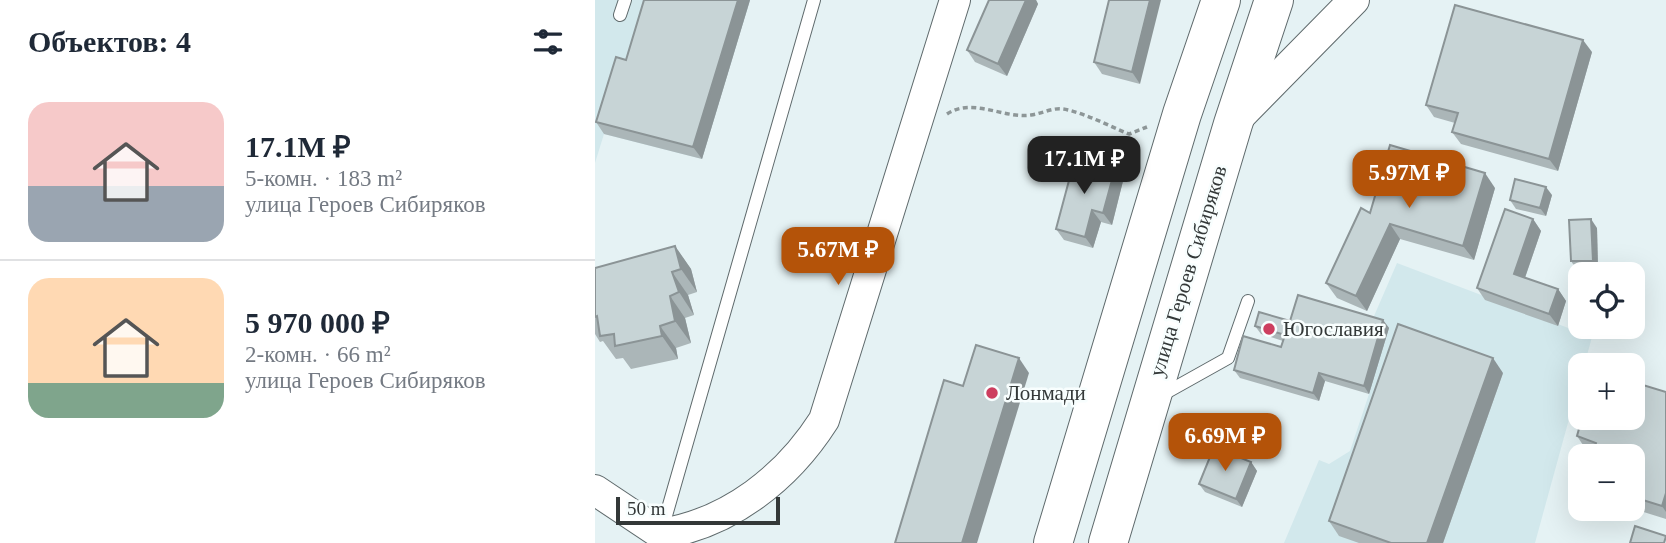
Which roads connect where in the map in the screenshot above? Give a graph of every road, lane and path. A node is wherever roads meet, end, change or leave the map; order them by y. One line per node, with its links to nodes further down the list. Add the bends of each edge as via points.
1 (625, 0): 7 (lane)
2 (814, 0): 14 (lane)
3 (955, 0): 10 (street)
4 (1221, 0): 8 (highway)
5 (1274, 0): 9 (highway, улица Героев Сибиряков)
6 (1354, 0): 9 (street)
7 (620, 15)
8 (1182, 114): 10 (path, via 1129,134 1067,109 1031,115 966,107); 15 (highway)
9 (1233, 124): 12 (highway, улица Героев Сибиряков)
10 (911, 139): 14 (street, via 824,420 774,481 749,500)
11 (1248, 301): 12 (lane, via 1228,358)
12 (1148, 403): 16 (highway, улица Героев Сибиряков)
13 (595, 489): 14 (street)
14 (659, 538)
15 (1053, 543)
16 (1108, 543)

